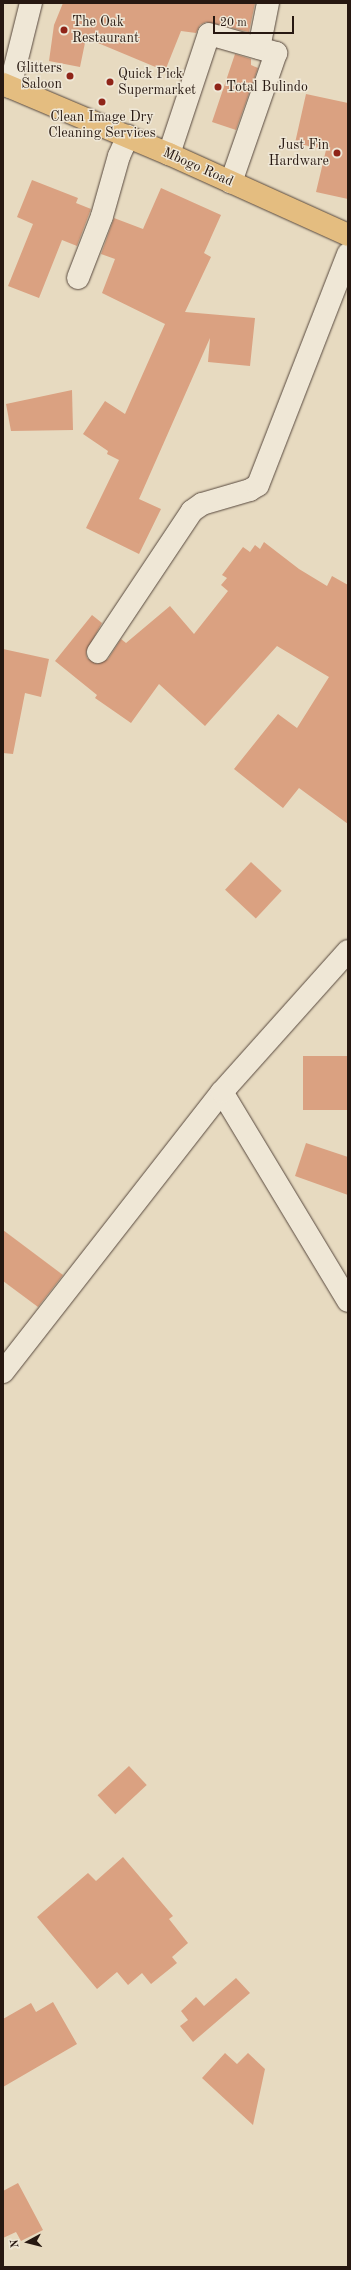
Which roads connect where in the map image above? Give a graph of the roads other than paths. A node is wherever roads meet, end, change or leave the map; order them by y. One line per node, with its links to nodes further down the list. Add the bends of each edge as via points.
1 (31, 3): 4 (street)
2 (268, 3): 3 (street)
3 (259, 48): 6 (street, via 209,34); 7 (street, via 276,53)
4 (7, 85): 5 (main road, Mbogo Road)
5 (128, 136): 6 (main road, Mbogo Road); 10 (street, via 119,156 102,216)
6 (169, 154): 7 (main road, Mbogo Road)
7 (231, 182): 8 (main road, Mbogo Road)
8 (348, 235)
9 (348, 254): 11 (street, via 258,485 250,490 202,504 192,511)
10 (78, 278)
11 (98, 652)
12 (348, 950): 13 (street)
13 (222, 1092): 14 (street); 15 (street)
14 (348, 1301)
15 (3, 1372)

